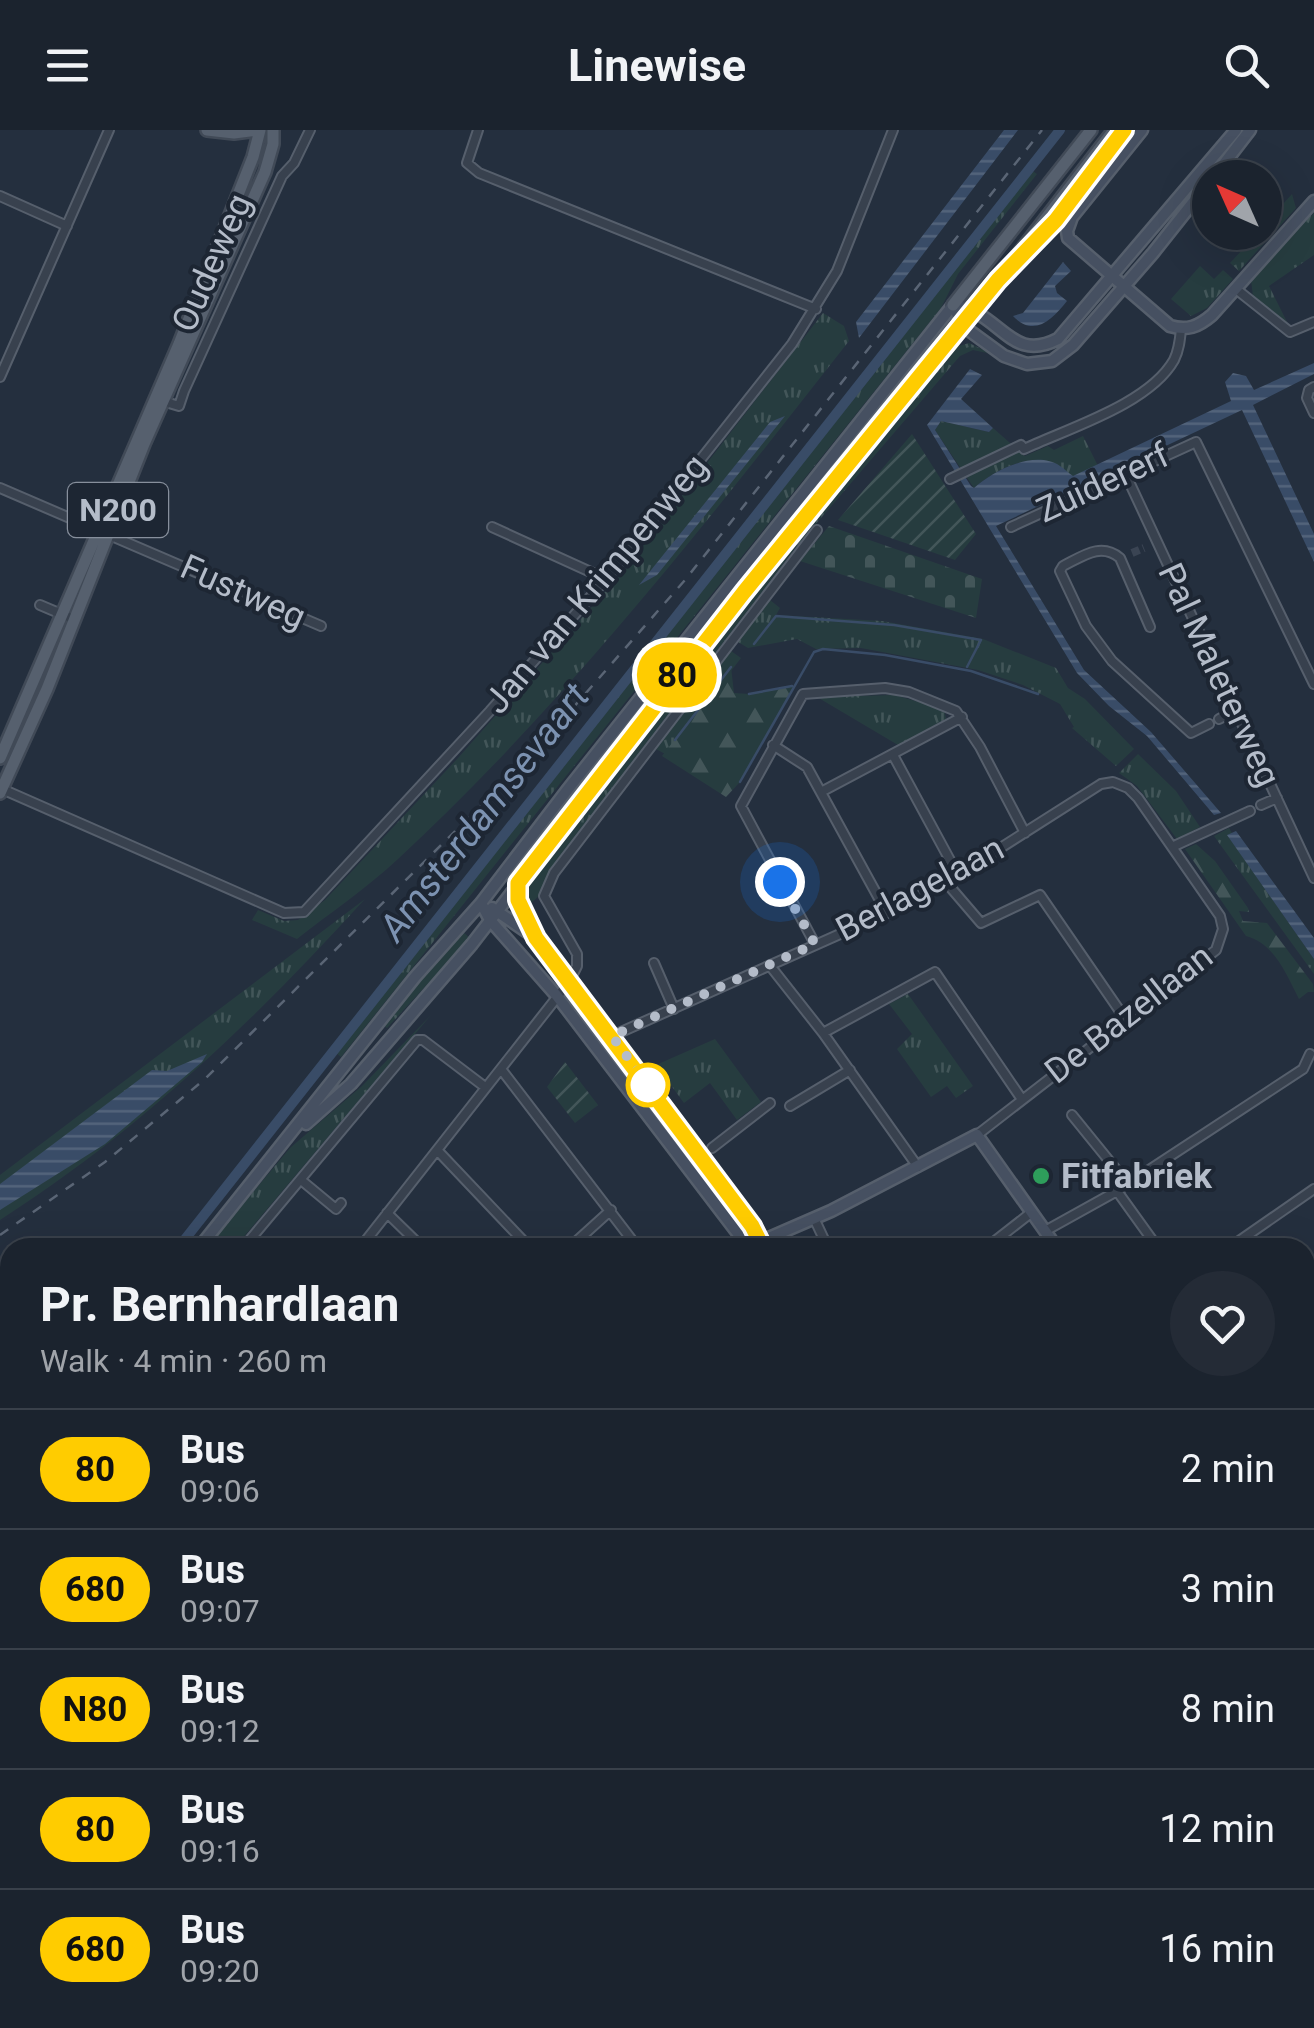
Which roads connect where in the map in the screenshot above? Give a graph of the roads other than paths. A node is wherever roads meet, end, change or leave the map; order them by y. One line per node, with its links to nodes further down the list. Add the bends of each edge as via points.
1 (109, 130): 19 (street)
2 (207, 130): 3 (main road)
3 (259, 130): 33 (main road, Oudeweg / N200)
4 (273, 130): 33 (main road, Oudeweg / N200, via 264,172)
5 (310, 130): 33 (street, Oudeweg, via 282,176 180,406)
6 (478, 130): 24 (street, via 467,164 479,173)
7 (893, 130): 24 (street, Jan van Krimpenweg)
8 (1091, 130): 23 (main road)
9 (1114, 130): 25 (main road)
10 (1142, 130): 20 (main road, via 1067,231 1071,243)
11 (1236, 130): 13 (main road)
12 (1250, 131): 14 (main road)
13 (1216, 160)
14 (1226, 160)
15 (1192, 193): 20 (main road)
16 (1192, 195): 21 (main road)
17 (0, 196): 19 (street)
18 (1314, 201): 22 (main road)
19 (67, 226): 30 (street)
20 (1112, 278): 21 (main road); 25 (main road, via 1063,334 1040,346 1015,341)
21 (1123, 288): 27 (main road, via 1073,345 1044,364 1012,360); 28 (main road)
22 (1236, 289): 26 (street, via 1290,332); 28 (main road, via 1203,322)
23 (953, 305): 25 (main road); 27 (main road); 71 (main road)
24 (816, 309): 46 (street, Jan van Krimpenweg)
25 (975, 310): 27 (main road)
26 (1314, 322)
27 (963, 326): 70 (main road, via 744,592)
28 (1181, 329): 36 (street, via 1172,364 1148,389)
29 (0, 340): 30 (street)
30 (14, 346): 31 (street)
31 (0, 377)
32 (1311, 390): 34 (street)
33 (159, 400): 41 (main road, Oudeweg / N200)
34 (1314, 413)
35 (1125, 473): 38 (street, Zuidererf); 42 (street, Pal Maleterweg); 51 (street, Zuidererf, via 1196,442)
36 (953, 478)
37 (0, 488): 41 (street, Fustweg)
38 (1011, 526)
39 (492, 528): 46 (street)
40 (818, 530): 78 (street, via 554,873 544,896 577,954)
41 (104, 533): 48 (main road, Oudeweg / N200); 49 (street, Fustweg)
42 (1157, 542): 43 (street); 52 (street, Pal Maleterweg)
43 (1144, 548)
44 (1132, 553): 45 (street)
45 (1120, 558): 50 (street); 55 (street, via 1099,549 1060,571 1086,626 1112,661 1192,734)
46 (606, 579): 60 (street, Jan van Krimpenweg, via 304,912 284,913)
47 (40, 604): 48 (street)
48 (68, 617): 58 (main road, Oudeweg / N200); 60 (main road, Oudeweg / N200, via 47,689)
49 (321, 626)
50 (1150, 627)
51 (1314, 684)
52 (1236, 710): 54 (street); 62 (street, Pal Maleterweg)
53 (962, 717): 56 (street, via 885,688 803,694); 57 (street); 65 (street)
54 (1219, 719)
55 (1209, 724)
56 (773, 745): 61 (street, via 804,763); 75 (street, via 741,811)
57 (893, 755): 61 (street); 67 (street)
58 (0, 758)
59 (1113, 782): 65 (street, Berlagelaan); 66 (street, De Bazellaan, via 1138,798)
60 (1, 790)
61 (821, 792): 72 (street)
62 (1277, 798): 63 (street); 68 (street, Pal Maleterweg)
63 (1261, 805)
64 (1250, 810): 66 (street)
65 (1025, 832): 67 (street, Berlagelaan)
66 (1172, 847): 81 (street, De Bazellaan, via 1220,916 1222,942)
67 (958, 875): 69 (street, Berlagelaan)
68 (1314, 878)
69 (946, 881): 72 (street, Berlagelaan); 81 (street, via 982,924 1040,895)
70 (518, 883): 73 (main road); 74 (main road, via 518,900)
71 (481, 903): 73 (main road); 95 (main road)
72 (888, 914): 75 (street, Berlagelaan)
73 (493, 915): 74 (main road); 79 (main road); 95 (main road, via 351,1084)
74 (536, 938): 78 (main road)
75 (815, 944): 77 (street, Berlagelaan)
76 (654, 963): 80 (street)
77 (770, 967): 80 (street, Berlagelaan); 82 (street)
78 (569, 982): 79 (street); 83 (main road)
79 (557, 996): 85 (street); 117 (main road)
80 (674, 1009): 83 (street, Berlagelaan)
81 (1126, 1020): 90 (street, De Bazellaan)
82 (823, 1033): 86 (street); 90 (street, via 935,972)
83 (612, 1036): 118 (main road)
84 (1310, 1054): 87 (street)
85 (500, 1069): 89 (street); 104 (street)
86 (850, 1070): 92 (street); 98 (street)
87 (1303, 1070): 88 (street); 100 (street)
88 (1313, 1075)
89 (485, 1087): 97 (street); 99 (street, via 423,1040 414,1042)
90 (1021, 1098): 94 (street, De Bazellaan)
91 (770, 1103): 96 (street)
92 (790, 1106)
93 (1072, 1115): 100 (street)
94 (977, 1135): 98 (main road); 105 (main road)
95 (284, 1144): 110 (main road)
96 (712, 1148)
97 (436, 1150): 106 (street); 114 (street)
98 (918, 1168): 107 (main road)
99 (301, 1180): 103 (street, via 336,1210); 111 (street)
100 (1128, 1184): 102 (street)
101 (1314, 1189): 125 (street)
102 (1118, 1191): 109 (street); 124 (street)
103 (341, 1203)
104 (611, 1210): 115 (street); 116 (street)
105 (1032, 1212): 109 (main road); 122 (street)
106 (387, 1213): 112 (street); 113 (street)
107 (814, 1218): 108 (main road); 121 (street)
108 (793, 1228): 119 (main road); 120 (main road)
109 (1045, 1231): 123 (main road)
110 (207, 1238)
111 (251, 1238)
112 (368, 1238)
113 (413, 1238)
114 (520, 1238)
115 (580, 1238)
116 (631, 1238)
117 (748, 1238)
118 (749, 1238)
119 (769, 1238)
120 (780, 1238)
121 (823, 1238)
122 (999, 1238)
123 (1050, 1238)
124 (1151, 1238)
125 (1244, 1238)

